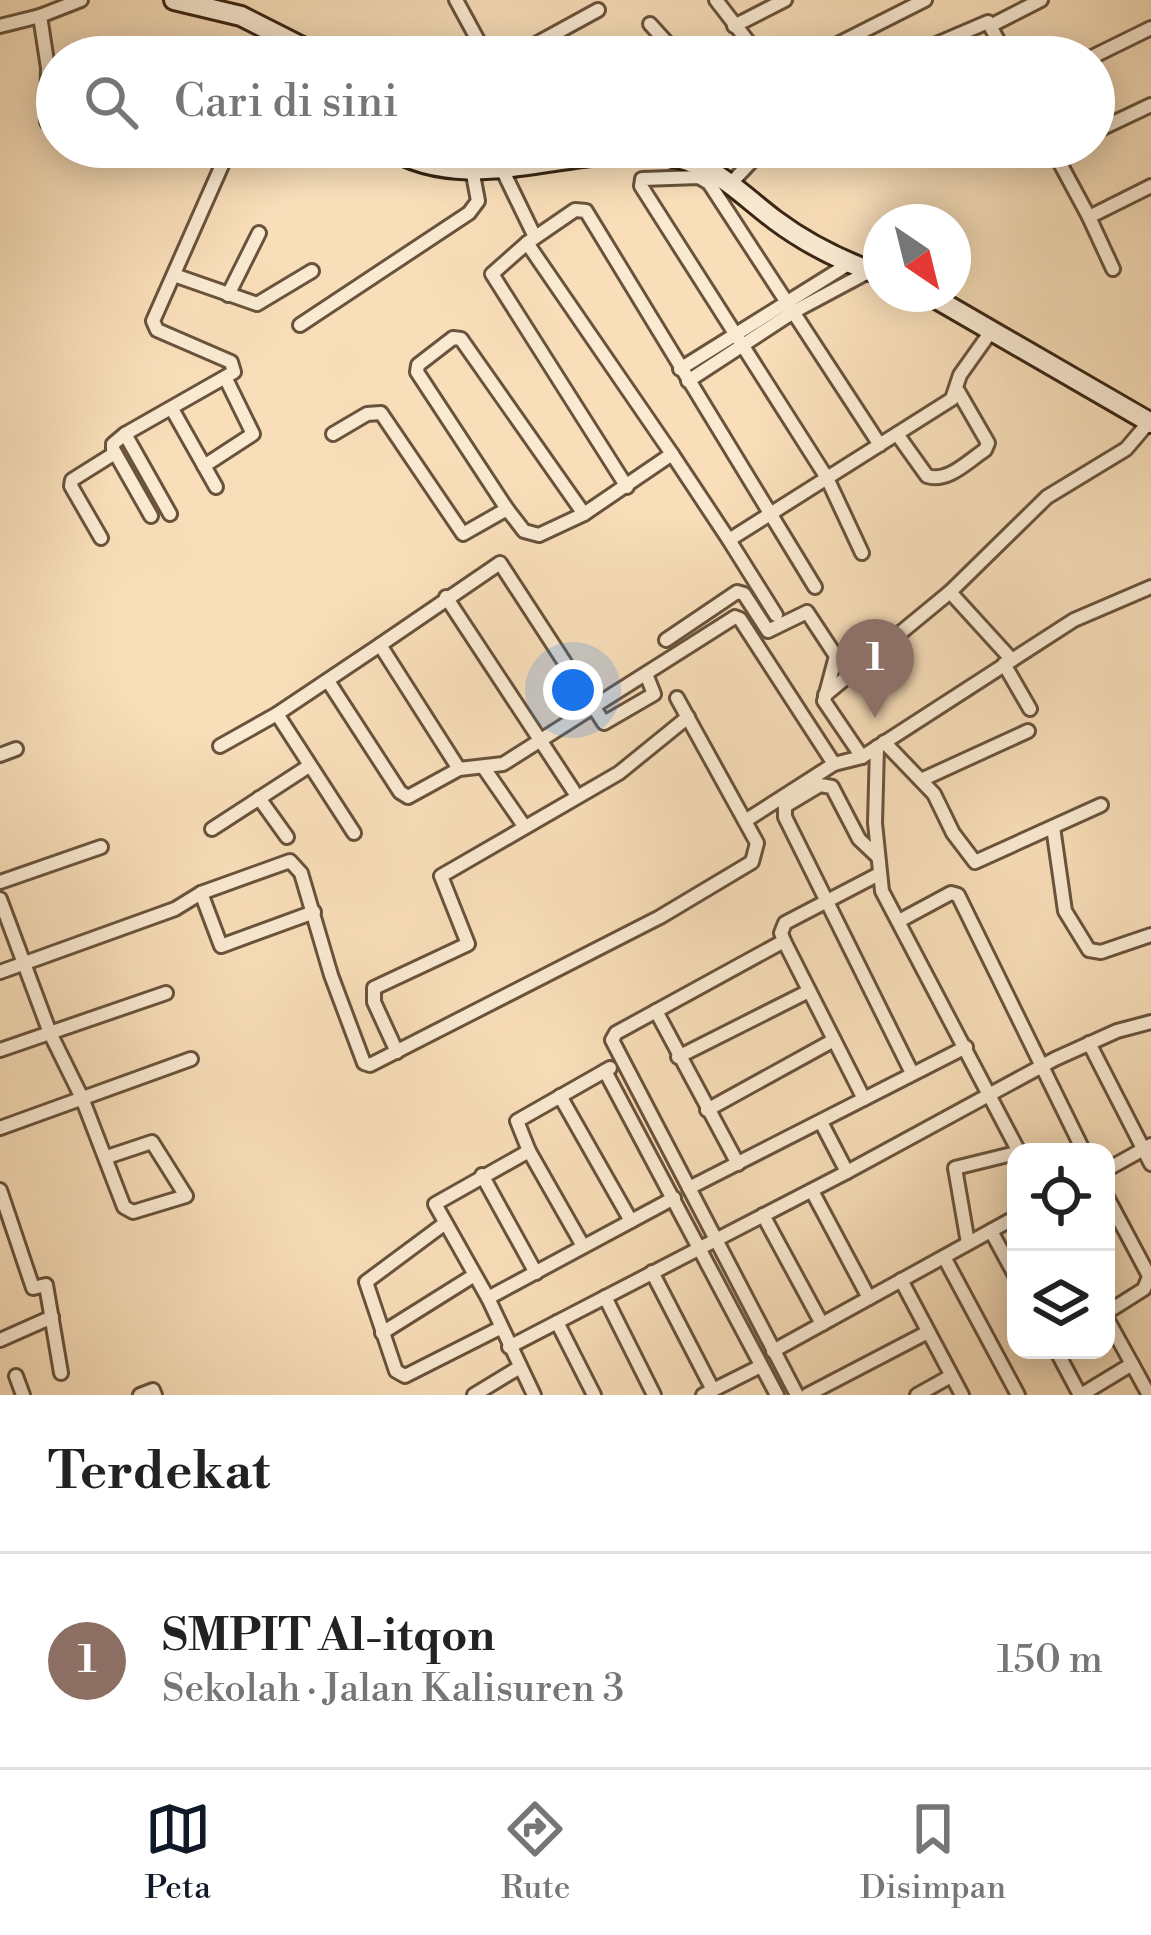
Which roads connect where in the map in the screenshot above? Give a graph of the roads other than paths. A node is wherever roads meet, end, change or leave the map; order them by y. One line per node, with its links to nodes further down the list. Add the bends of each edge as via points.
1 (81, 0): 11 (street)
2 (174, 0): 8 (main road)
3 (456, 0): 19 (street)
4 (716, 0): 15 (street)
5 (785, 0): 15 (street)
6 (925, 0): 23 (street)
7 (1041, 0): 9 (street)
8 (206, 3): 18 (main road)
9 (1017, 5): 13 (street)
10 (598, 10): 20 (street)
11 (40, 16): 14 (street); 17 (street)
12 (650, 24): 21 (street)
13 (992, 25): 24 (street); 25 (street)
14 (0, 26)
15 (734, 26): 22 (street)
16 (1151, 28): 26 (street)
17 (43, 36)
18 (281, 36)
19 (476, 36)
20 (550, 36)
21 (661, 36)
22 (742, 36)
23 (854, 36)
24 (957, 36)
25 (997, 36)
26 (1115, 46)
27 (1151, 105): 28 (street)
28 (1115, 122)
29 (221, 168): 46 (street)
30 (432, 168): 35 (main road)
31 (486, 168): 35 (main road)
32 (501, 168): 41 (street)
33 (745, 168): 37 (street)
34 (1065, 168): 39 (street)
35 (472, 169): 51 (street, via 478,200 469,213)
36 (709, 169): 37 (main road)
37 (732, 182): 42 (main road, via 776,220)
38 (1150, 188): 39 (street)
39 (1089, 217): 44 (street)
40 (259, 233): 48 (street)
41 (531, 240): 54 (street, via 575,210 586,211); 64 (street); 68 (street, via 494,278)
42 (850, 263): 43 (main road); 49 (street)
43 (863, 268)
44 (1113, 268)
45 (312, 271): 48 (street, via 257,304)
46 (173, 275): 48 (street); 55 (street, via 154,326 230,362 235,372)
47 (863, 278): 49 (street)
48 (228, 296)
49 (791, 305): 53 (street); 53 (street, via 709,183 656,176 640,182); 62 (street)
50 (960, 312): 52 (main road)
51 (300, 325)
52 (992, 330): 56 (street, via 960,375); 58 (main road)
53 (737, 339): 54 (street); 66 (street)
54 (684, 375): 72 (street)
55 (226, 379): 57 (street); 65 (street, via 253,434)
56 (958, 391): 61 (street); 61 (street, via 985,450 935,479)
57 (172, 409): 59 (street); 65 (street)
58 (1150, 423): 79 (street, via 1126,449 1047,497)
59 (125, 434): 63 (street, via 113,443); 70 (street)
60 (333, 434): 69 (street, via 381,413 464,534)
61 (897, 434): 62 (street)
62 (880, 445): 66 (street)
63 (115, 453): 73 (street); 74 (street, via 71,486)
64 (672, 454): 68 (street); 75 (street)
65 (204, 466): 67 (street)
66 (827, 478): 72 (street); 76 (street)
67 (216, 487)
68 (627, 487): 71 (street)
69 (507, 509): 71 (street, via 531,536); 71 (street, via 417,372 453,338)
70 (170, 514)
71 (584, 514)
72 (772, 514): 75 (street); 77 (street)
73 (151, 516)
74 (101, 538)
75 (729, 540): 81 (street)
76 (862, 553)
77 (815, 587)
78 (1151, 587): 84 (street, via 1074,620)
79 (950, 592): 84 (street); 87 (street)
80 (446, 597): 83 (street); 89 (street, via 504,566); 94 (street)
81 (776, 615)
82 (666, 640): 87 (street, via 737,592 768,631 807,612 836,656)
83 (380, 646): 86 (street); 102 (street)
84 (1008, 662): 90 (street); 95 (street)
85 (646, 674): 89 (street); 89 (street, via 654,694 605,724); 100 (street, via 740,619)
86 (328, 681): 91 (street); 102 (street, via 404,796)
87 (825, 695): 99 (street)
88 (677, 698): 92 (street)
89 (594, 708): 94 (street)
90 (1030, 709)
91 (277, 714): 96 (street); 101 (street)
92 (688, 717): 108 (street); 136 (street, via 599,786 442,876 468,944 374,988)
93 (1028, 731): 104 (street)
94 (539, 742): 103 (street); 105 (street)
95 (880, 744): 99 (street); 104 (street); 115 (street)
96 (220, 746)
97 (16, 749): 98 (street)
98 (0, 755)
99 (862, 757): 100 (street)
100 (834, 764): 108 (street)
101 (309, 766): 106 (street); 112 (street)
102 (459, 769): 103 (street)
103 (484, 769): 109 (street)
104 (921, 780): 110 (street, via 975,862)
105 (573, 790)
106 (260, 799): 111 (street); 113 (street)
107 (1101, 805): 110 (street)
108 (745, 821): 136 (street, via 757,843 745,869)
109 (522, 823)
110 (1052, 827): 123 (street, via 1065,910 1089,950)
111 (212, 829)
112 (354, 833)
113 (287, 837)
114 (101, 847): 117 (street)
115 (878, 856): 116 (street); 120 (street, via 859,839 832,788 820,785 784,806)
116 (879, 874): 120 (street); 122 (street)
117 (0, 882)
118 (201, 893): 121 (street, via 290,861); 121 (street, via 221,946); 125 (street)
119 (0, 899): 125 (street)
120 (826, 901): 124 (street, via 785,923); 141 (street)
121 (314, 912): 136 (street, via 364,1063)
122 (899, 922): 134 (street); 140 (street, via 958,895)
123 (1151, 935)
124 (784, 941): 127 (street); 129 (street)
125 (23, 964): 126 (street); 131 (street)
126 (0, 972)
127 (808, 991): 132 (street); 137 (street)
128 (166, 993): 131 (street)
129 (656, 1011): 137 (street); 139 (street, via 616,1033)
130 (1149, 1029): 133 (street)
131 (50, 1033): 135 (street); 144 (street)
132 (834, 1040): 145 (street); 146 (street)
133 (1089, 1043): 140 (street); 151 (street)
134 (965, 1047): 141 (street); 142 (street)
135 (0, 1051)
136 (397, 1052)
137 (679, 1057): 146 (street)
138 (191, 1059): 144 (street)
139 (614, 1066): 143 (street); 160 (street); 163 (street)
140 (1043, 1066): 142 (street); 150 (street)
141 (912, 1073): 145 (street)
142 (991, 1095): 149 (street); 158 (street)
143 (560, 1096): 152 (street, via 517,1121); 166 (street)
144 (82, 1098): 148 (street); 154 (street)
145 (864, 1099): 147 (street)
146 (707, 1110): 155 (street)
147 (821, 1122): 155 (street); 158 (street)
148 (0, 1128)
149 (1013, 1143)
150 (1080, 1143)
151 (1147, 1147): 156 (street); 157 (street)
152 (529, 1151): 159 (street); 172 (street)
153 (1007, 1155): 171 (street, via 955,1168)
154 (106, 1156): 154 (street, via 154,1143 186,1196 127,1210)
155 (738, 1164): 160 (street)
156 (1151, 1164)
157 (1115, 1165)
158 (847, 1172): 162 (street)
159 (482, 1174): 168 (street, via 436,1203); 177 (street)
160 (689, 1188): 170 (street)
161 (0, 1190): 184 (street, via 33,1288 46,1285)
162 (812, 1191): 165 (street); 182 (street)
163 (674, 1198): 166 (street); 170 (street)
164 (1115, 1211): 176 (street)
165 (764, 1215): 170 (street); 186 (street)
166 (631, 1221): 172 (street)
167 (1007, 1222): 169 (street)
168 (444, 1224): 178 (street); 190 (street, via 366,1282)
169 (991, 1231): 171 (street); 174 (street)
170 (707, 1242): 175 (street); 193 (street); 195 (street)
171 (968, 1243): 173 (street)
172 (583, 1246): 177 (street)
173 (944, 1257): 179 (street); 214 (street)
174 (1007, 1260)
175 (652, 1272): 180 (street); 201 (street)
176 (1150, 1273): 183 (street, via 1144,1289)
177 (536, 1274): 181 (street)
178 (473, 1276): 181 (street); 190 (street)
179 (901, 1280): 182 (street); 188 (street)
180 (605, 1297): 185 (street); 208 (street)
181 (488, 1298): 187 (street)
182 (869, 1298): 186 (street)
183 (1115, 1309)
184 (52, 1317): 191 (street); 198 (street)
185 (556, 1322): 192 (street); 207 (street)
186 (822, 1324): 193 (street)
187 (500, 1328): 190 (street, via 401,1376); 192 (street)
188 (928, 1332): 200 (street); 211 (street)
189 (1115, 1332): 197 (street)
190 (382, 1333)
191 (0, 1340)
192 (509, 1346): 196 (street)
193 (773, 1351): 210 (street)
194 (1061, 1359): 215 (street)
195 (761, 1366): 201 (street); 209 (street)
196 (520, 1367): 205 (street); 206 (street)
197 (1135, 1369): 215 (street); 216 (street)
198 (62, 1373)
199 (16, 1376): 202 (street)
200 (952, 1376): 212 (street); 213 (street)
201 (708, 1393)
202 (23, 1395)
203 (140, 1395): 204 (street)
204 (155, 1395)
205 (474, 1395)
206 (533, 1395)
207 (594, 1395)
208 (655, 1395)
209 (776, 1395)
210 (797, 1395)
211 (807, 1395)
212 (917, 1395)
213 (962, 1395)
214 (1018, 1395)
215 (1080, 1395)
216 (1149, 1395)

